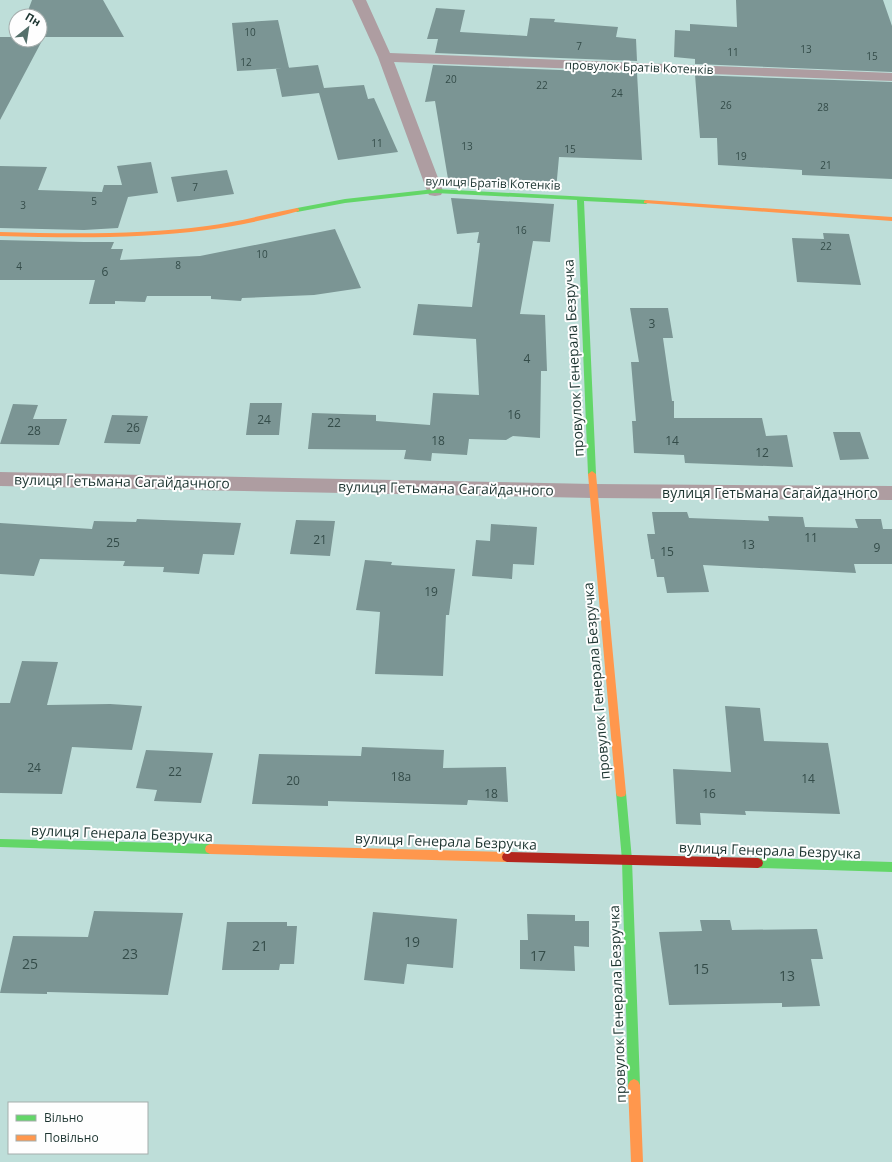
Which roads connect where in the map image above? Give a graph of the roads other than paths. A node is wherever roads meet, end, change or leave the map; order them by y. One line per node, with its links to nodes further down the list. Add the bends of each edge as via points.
1 (359, 0): 2 (street)
2 (386, 57): 3 (street, провулок Братів Котенків); 4 (street)
3 (892, 77)
4 (435, 191): 5 (street, вулиця Братів Котенків); 7 (street, вулиця Братів Котенків, via 345,201 208,228 147,234 84,236)
5 (580, 198): 6 (street, вулиця Братів Котенків); 9 (street, провулок Генерала Безручка)
6 (892, 219)
7 (0, 234)
8 (0, 479): 9 (street, вулиця Гетьмана Сагайдачного)
9 (593, 491): 10 (street, вулиця Гетьмана Сагайдачного); 12 (street, провулок Генерала Безручка)
10 (892, 493)
11 (0, 843): 12 (street, вулиця Генерала Безручка)
12 (627, 860): 13 (street, вулиця Генерала Безручка); 14 (street, провулок Генерала Безручка)
13 (892, 868)
14 (637, 1162)

